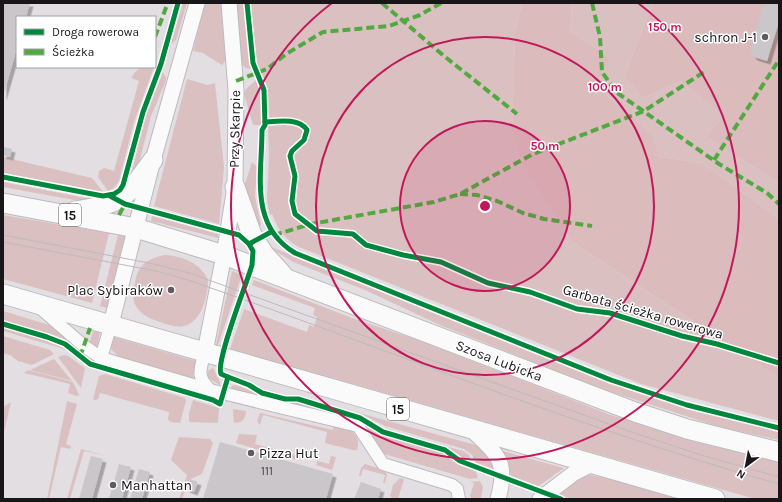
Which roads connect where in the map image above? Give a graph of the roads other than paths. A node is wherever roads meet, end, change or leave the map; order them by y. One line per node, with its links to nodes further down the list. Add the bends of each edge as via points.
1 (196, 3): 3 (street)
2 (229, 3): 4 (street, Przy Skarpie, via 236,90)
3 (153, 160): 6 (main road, via 130,192 119,201 103,207); 7 (street)
4 (235, 188): 8 (street, Przy Skarpie); 9 (main road, via 252,235 264,254)
5 (3, 203): 6 (main road, 15)
6 (52, 211): 7 (main road, 15)
7 (136, 228): 8 (main road, 15); 12 (street)
8 (224, 255): 9 (main road, Szosa Lubicka / 15); 13 (street)
9 (286, 278): 17 (main road, Szosa Lubicka / 15, via 635,412 687,429)
10 (3, 294): 11 (main road, 15)
11 (34, 303): 12 (main road, 15); 14 (street)
12 (105, 322): 13 (main road, 15); 14 (street)
13 (205, 352): 15 (street, via 200,376); 16 (main road, 15)
14 (101, 358): 15 (street)
15 (210, 390): 20 (street, via 358,426 384,464 452,485 457,489)
16 (473, 431): 18 (main road, 15); 19 (street, via 500,461 503,469)
17 (779, 452)
18 (592, 464): 21 (street, via 574,473); 22 (main road, 15)
19 (501, 495)
20 (459, 499)
21 (540, 499)
22 (715, 499)

